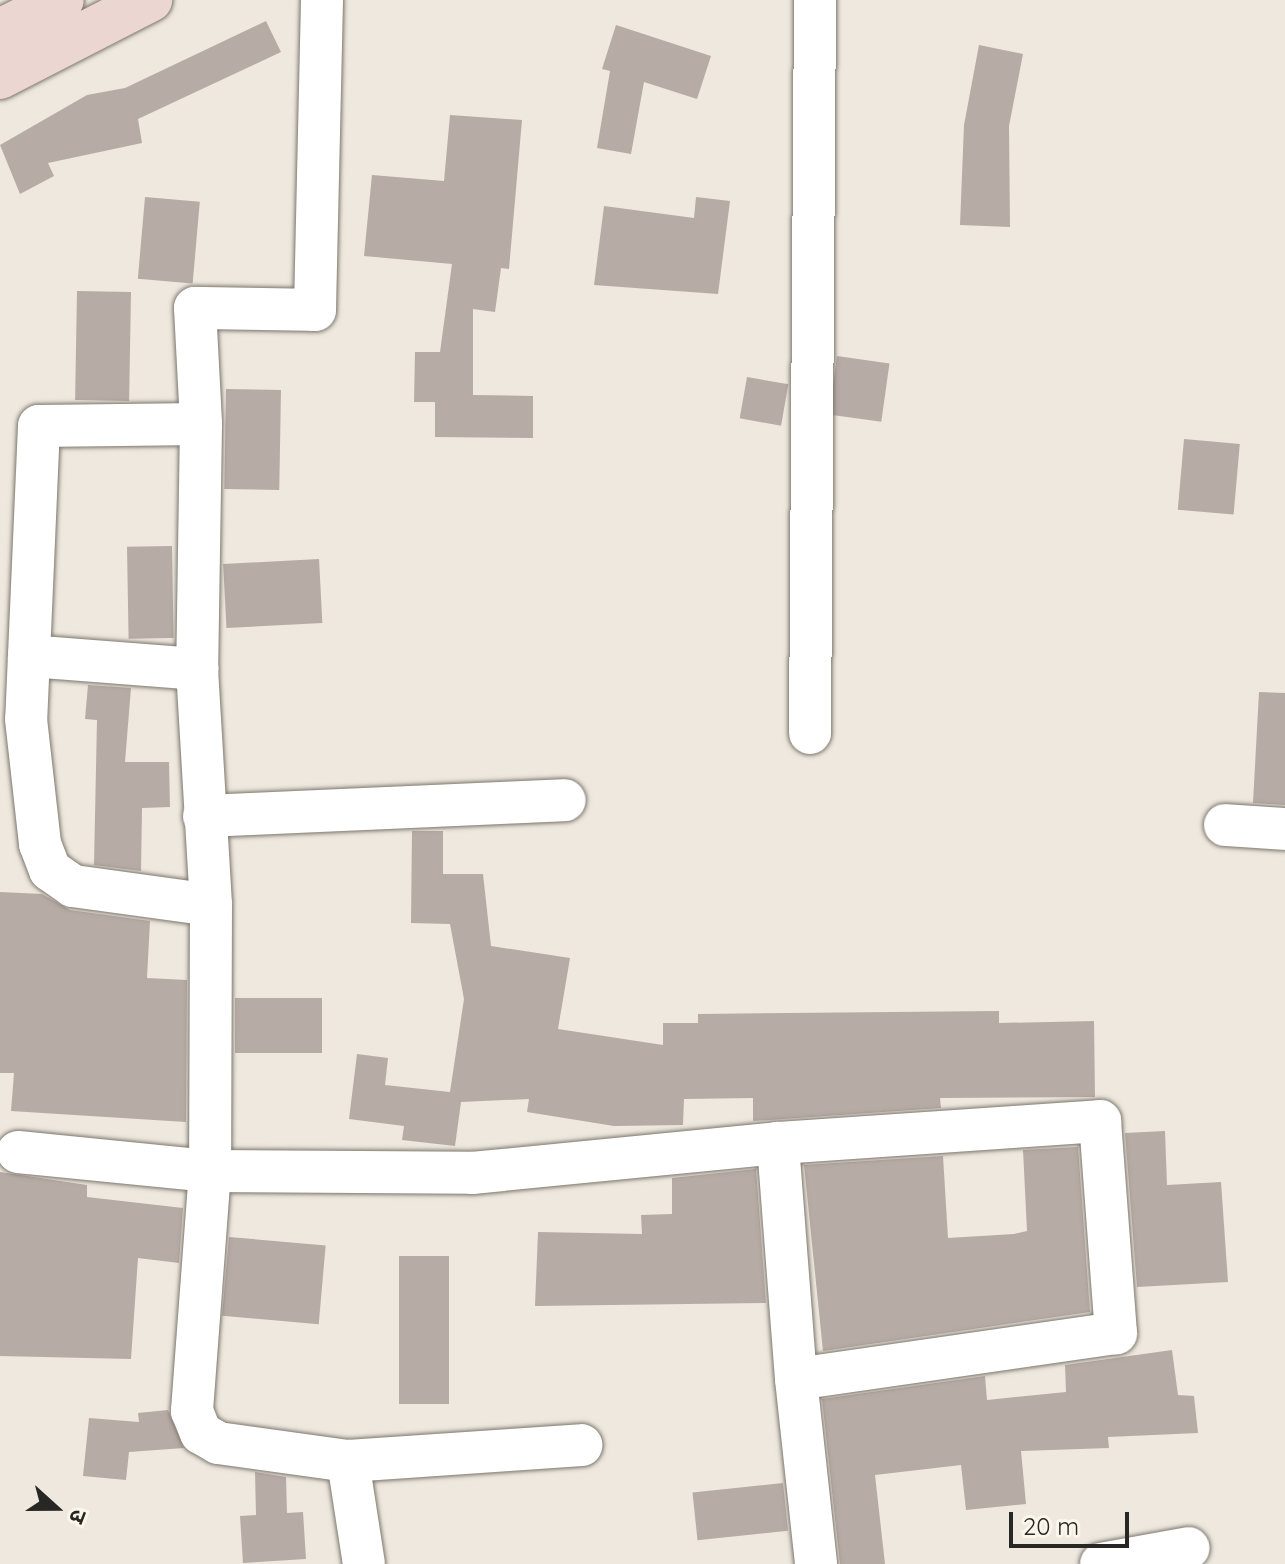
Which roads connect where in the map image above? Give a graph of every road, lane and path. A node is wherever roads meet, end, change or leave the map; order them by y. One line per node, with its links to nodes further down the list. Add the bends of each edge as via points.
1 (62, 0): 5 (main road)
2 (150, 0): 6 (main road)
3 (322, 0): 7 (street, via 315,310 195,308)
4 (815, 0): 11 (street)
5 (0, 31)
6 (0, 77)
7 (201, 424): 8 (street, via 39,426); 9 (street)
8 (29, 656): 9 (street); 10 (street)
9 (197, 669): 13 (street)
10 (13, 717): 16 (street, via 50,870 73,886)
11 (810, 733)
12 (565, 800): 13 (street)
13 (204, 816): 16 (street)
14 (1225, 825): 15 (street)
15 (1285, 829)
16 (211, 905): 19 (street)
17 (778, 1143): 19 (street, via 472,1173); 20 (street); 20 (street, via 1100,1121 1116,1333)
18 (18, 1152): 19 (street)
19 (210, 1171): 22 (street, via 192,1411 201,1433 218,1443)
20 (796, 1379): 25 (street)
21 (581, 1445): 22 (street)
22 (348, 1461): 24 (street)
23 (1189, 1548): 26 (street)
24 (364, 1564)
25 (816, 1564)
26 (1101, 1564)

